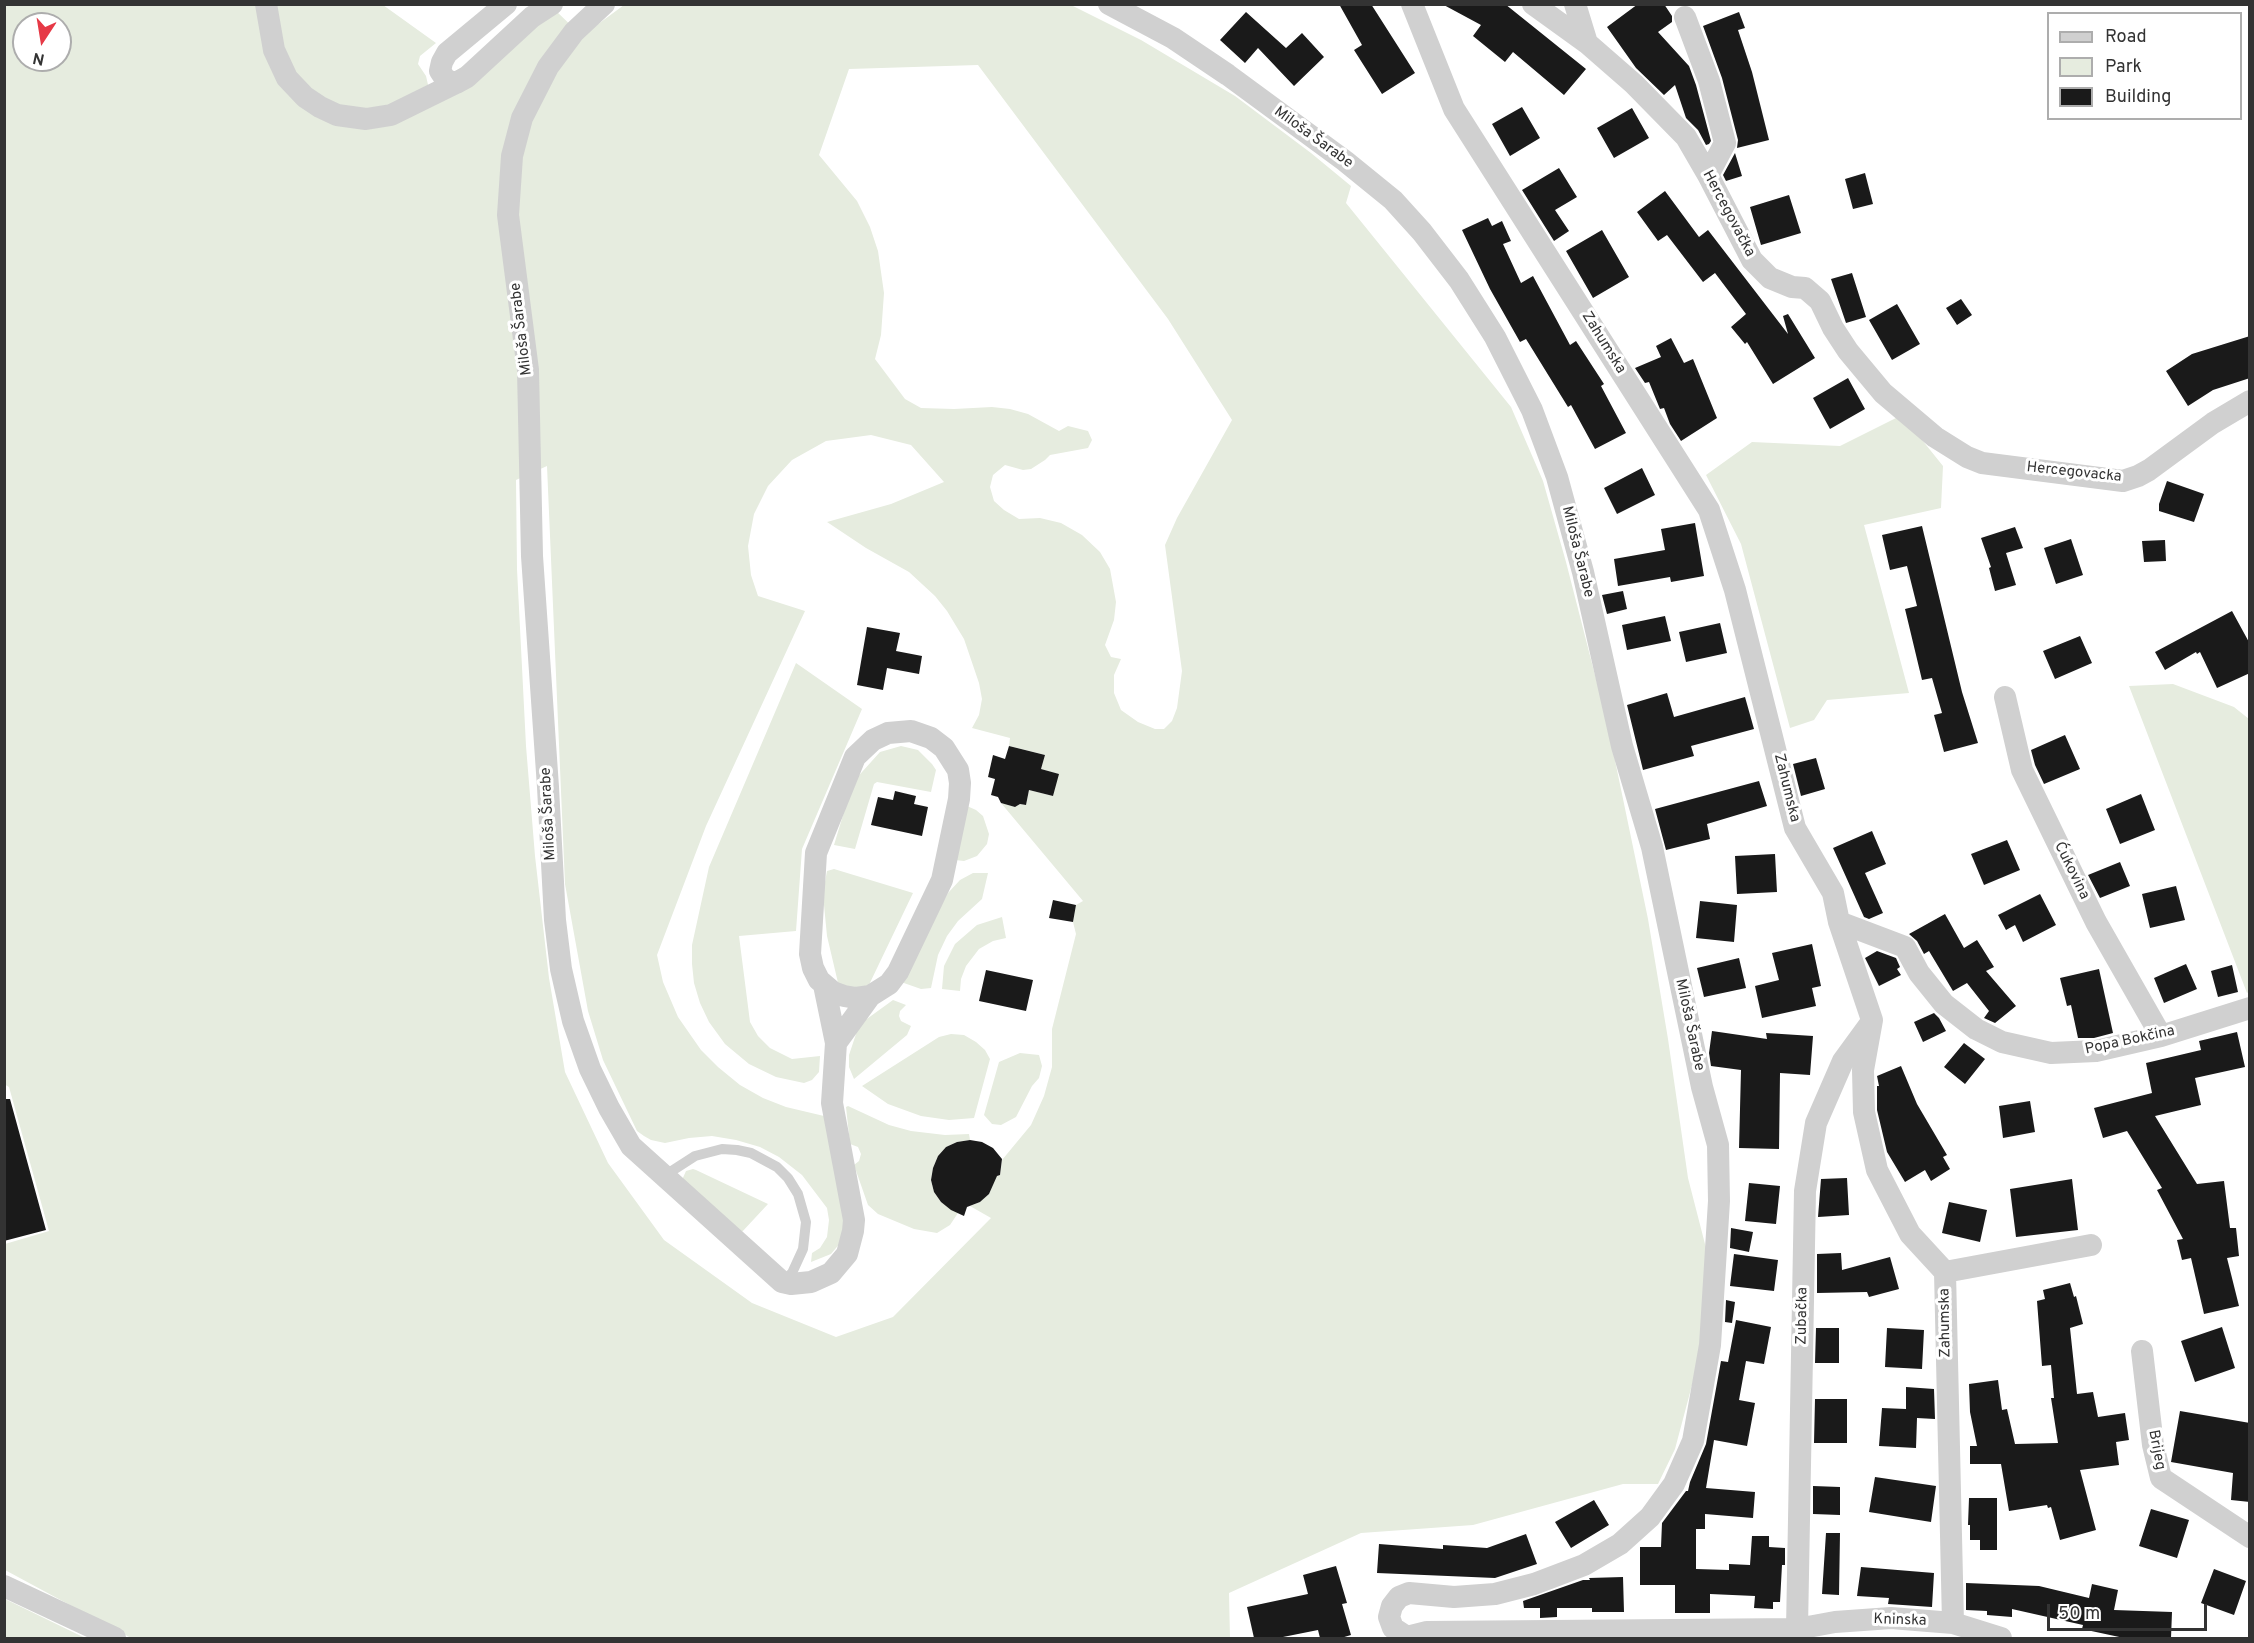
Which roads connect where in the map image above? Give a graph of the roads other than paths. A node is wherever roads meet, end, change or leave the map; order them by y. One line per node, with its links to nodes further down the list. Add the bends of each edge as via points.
1 (266, 4): 11 (street, via 274,50 287,78 305,97 337,115 366,119 391,115)
2 (506, 4): 11 (street, via 447,53 440,71 446,80)
3 (552, 4): 11 (street)
4 (604, 4): 23 (street, Miloša Šarabe, via 574,32 548,67 522,118 512,156 508,215 528,370 532,556 561,969 573,1021 609,1108 631,1146)
5 (1109, 4): 31 (street, Miloša Šarabe, via 1173,38 1227,75 1393,200 1459,280 1495,337 1532,410 1560,487 1622,746 1652,847 1702,1087 1718,1145 1719,1201 1710,1345 1693,1441 1674,1484 1650,1517 1620,1544 1584,1565 1495,1594 1454,1597 1409,1593 1392,1606 1389,1617 1393,1628 1407,1637 1427,1632)
6 (1412, 4): 16 (street, Zahumska, via 1455,110 1709,510 1735,590 1795,828 1833,893)
7 (1533, 4): 10 (street, Hercegovačka)
8 (1575, 4): 10 (street)
9 (1684, 17): 12 (street, via 1709,81 1725,143)
10 (1587, 43): 12 (street, Hercegovačka, via 1686,137)
11 (456, 83)
12 (1708, 175): 14 (street, Hercegovačka, via 1752,260 1770,278 1805,288 1820,301 1848,351 1883,393 1935,437)
13 (2250, 401): 14 (street, Hercegovacka, via 2212,423 2149,470 2123,481)
14 (1982, 463)
15 (2005, 697): 21 (street, Ćukovina, via 2022,770 2096,922)
16 (1839, 922): 20 (street, Zahumska); 21 (street, Popa Bokčina, via 1905,947 1919,973 1944,1004 1976,1029 2002,1042 2051,1053 2096,1051)
17 (824, 985): 18 (street, via 844,996); 18 (street, via 813,968 810,954 816,853 855,757 873,740 888,733 910,731 931,738 950,755 960,783 959,799 939,890 898,972 889,984); 22 (street)
18 (870, 996): 22 (street)
19 (2250, 1008): 21 (street, Popa Bokčina)
20 (1872, 1020): 25 (street, Zahumska, via 1863,1070 1864,1112 1877,1170 1910,1234); 31 (street, Zubačka, via 1843,1061 1816,1123 1805,1191)
21 (2161, 1036)
22 (836, 1044): 26 (street, via 832,1103 854,1220 852,1242 840,1264 821,1279 801,1284)
23 (664, 1176): 26 (street, Miloša Šarabe); 26 (lane, via 695,1156 722,1149 751,1153 777,1167 798,1194 806,1222 803,1250 792,1273)
24 (2091, 1245): 25 (street)
25 (1945, 1272): 30 (street, Zahumska)
26 (782, 1282)
27 (2142, 1351): 28 (street, Brijeg, via 2153,1445 2161,1478)
28 (2250, 1537)
29 (4, 1586): 32 (street)
30 (1953, 1623): 31 (street, Kninska, via 1891,1618); 33 (street, Kninska)
31 (1806, 1632)
32 (115, 1638)
33 (2001, 1638)

